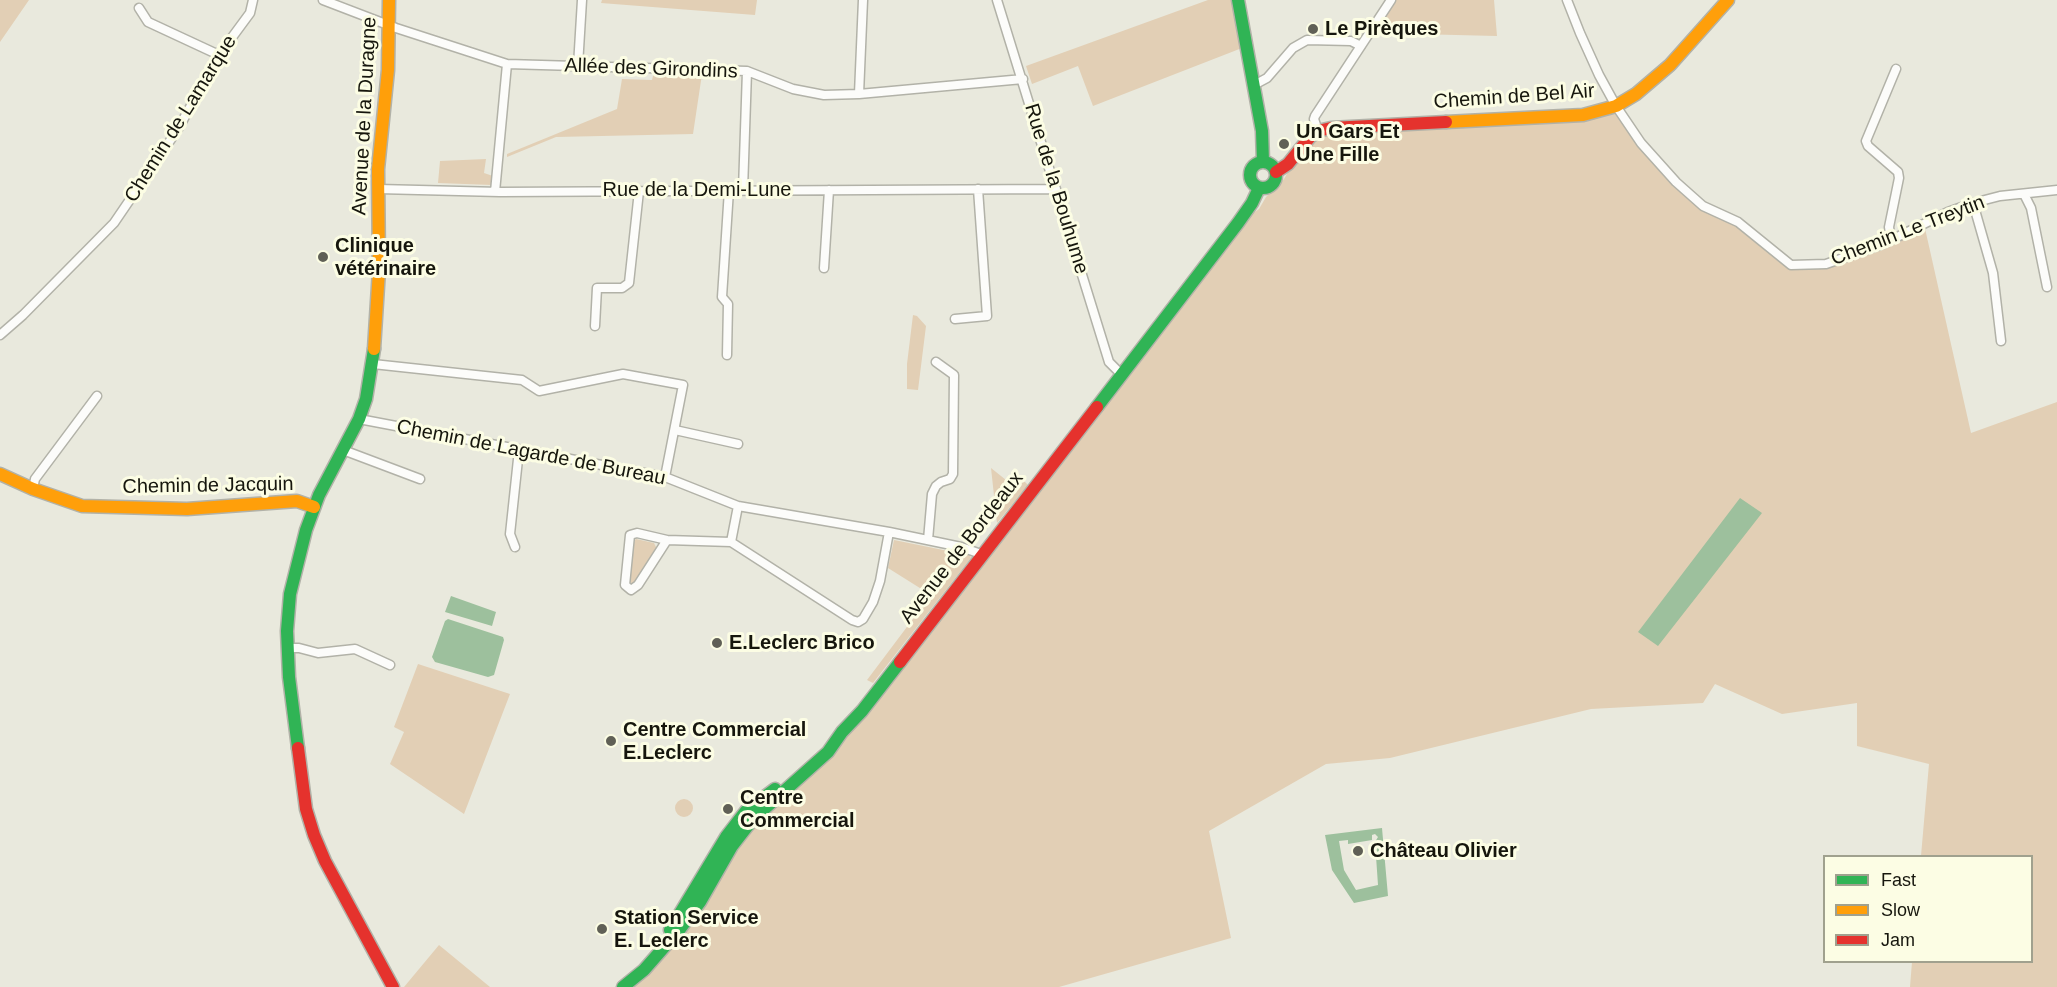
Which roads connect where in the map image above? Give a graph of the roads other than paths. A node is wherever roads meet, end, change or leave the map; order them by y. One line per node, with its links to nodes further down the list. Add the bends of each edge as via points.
1 (253, 0): 14 (street, Chemin de Lamarque, via 250,13)
2 (323, 0): 12 (street)
3 (389, 0): 12 (street, Avenue de la Duragne)
4 (582, 0): 16 (street)
5 (863, 0): 21 (street)
6 (997, 0): 19 (street, Rue de la Bouhume)
7 (1238, 0): 20 (street)
8 (1391, 0): 13 (street)
9 (1567, 0): 22 (street, Chemin Le Treytin)
10 (1728, 0): 22 (street, Chemin de Bel Air, via 1670,65)
11 (139, 8): 14 (street, via 148,22)
12 (390, 25): 15 (street, Allée des Girondins); 27 (street, Avenue de la Duragne)
13 (1361, 46): 20 (street, via 1351,41 1307,40 1293,48 1267,78); 23 (street, via 1315,116)
14 (219, 55): 43 (street, Chemin de Lamarque, via 178,129 114,223)
15 (507, 64): 16 (street, Allée des Girondins); 35 (street)
16 (578, 66): 18 (street, Allée des Girondins)
17 (1896, 69): 38 (street, via 1866,141 1898,172 1889,227)
18 (747, 71): 21 (street, Allée des Girondins, via 793,89 824,95); 31 (street)
19 (1023, 78): 21 (street, Allée des Girondins); 29 (street, Rue de la Bouhume)
20 (1254, 85): 24 (street)
21 (859, 94)
22 (1616, 106): 23 (street, Chemin de Bel Air, via 1582,116 1344,126); 38 (street, Chemin Le Treytin, via 1641,143 1676,182 1703,206 1738,222 1791,265 1826,264)
23 (1318, 131): 25 (street)
24 (1263, 162): 25 (street); 26 (street, via 1250,171 1252,183)
25 (1276, 172): 26 (street, via 1273,185)
26 (1259, 188): 48 (street, Avenue de Bordeaux, via 1238,223)
27 (378, 189): 35 (street, Rue de la Demi-Lune); 47 (street, Avenue de la Duragne, via 379,286)
28 (978, 189): 29 (street, Rue de la Demi-Lune); 32 (street, Rue de la Demi-Lune); 41 (street, via 987,316)
29 (1056, 189): 48 (street, Rue de la Bouhume, via 1109,362)
30 (729, 190): 31 (street, Rue de la Demi-Lune); 34 (street, Rue de la Demi-Lune); 45 (street, via 722,297 728,304)
31 (743, 190): 32 (street, Rue de la Demi-Lune)
32 (829, 190): 39 (street)
33 (2057, 190): 36 (street, Chemin Le Treytin)
34 (639, 191): 35 (street, Rue de la Demi-Lune); 42 (street, via 629,283 622,288 597,288)
35 (495, 192)
36 (2024, 194): 37 (street, Chemin Le Treytin); 40 (street, via 2031,208)
37 (1972, 203): 38 (street, Chemin Le Treytin); 44 (street, via 1993,273)
38 (1892, 240)
39 (824, 267)
40 (2047, 288)
41 (955, 319)
42 (595, 326)
43 (0, 336)
44 (2001, 341)
45 (727, 355)
46 (936, 362): 63 (street, via 954,375 953,474 936,486 932,494)
47 (373, 364): 50 (street, Avenue de la Duragne); 51 (street, via 522,380 539,391 623,374 684,385)
48 (1121, 374): 66 (street, Avenue de Bordeaux)
49 (97, 396): 58 (street, via 35,479)
50 (359, 418): 53 (street, Avenue de la Duragne); 54 (street, Chemin de Lagarde de Bureau)
51 (675, 430): 52 (street); 56 (street)
52 (738, 444)
53 (343, 450): 57 (street); 60 (street, Avenue de la Duragne)
54 (519, 450): 56 (street, Chemin de Lagarde de Bureau); 65 (street, via 510,534)
55 (0, 474): 58 (street, Chemin de Jacquin)
56 (665, 477): 59 (street, Chemin de Lagarde de Bureau)
57 (420, 479)
58 (33, 489): 60 (street, Chemin de Jacquin, via 96,507 187,509 297,501)
59 (738, 506): 61 (street, Chemin de Lagarde de Bureau); 64 (street)
60 (314, 507): 67 (street, Avenue de la Duragne, via 290,594)
61 (889, 532): 63 (street, Chemin de Lagarde de Bureau); 64 (street, via 873,602 858,622)
62 (667, 540): 62 (street, via 630,535 625,585 631,590); 64 (street)
63 (928, 540): 66 (street, Chemin de Lagarde de Bureau)
64 (730, 542)
65 (516, 548)
66 (981, 554): 69 (street, Avenue de Bordeaux)
67 (287, 648): 68 (street, via 318,653 355,649); 70 (street, Avenue de la Duragne, via 303,789 314,835)
68 (390, 665)
69 (842, 732): 71 (street, Avenue de Bordeaux, via 828,752 753,819 686,922 644,970); 71 (street, via 806,766 746,811 657,950)
70 (393, 987)
71 (623, 987)

